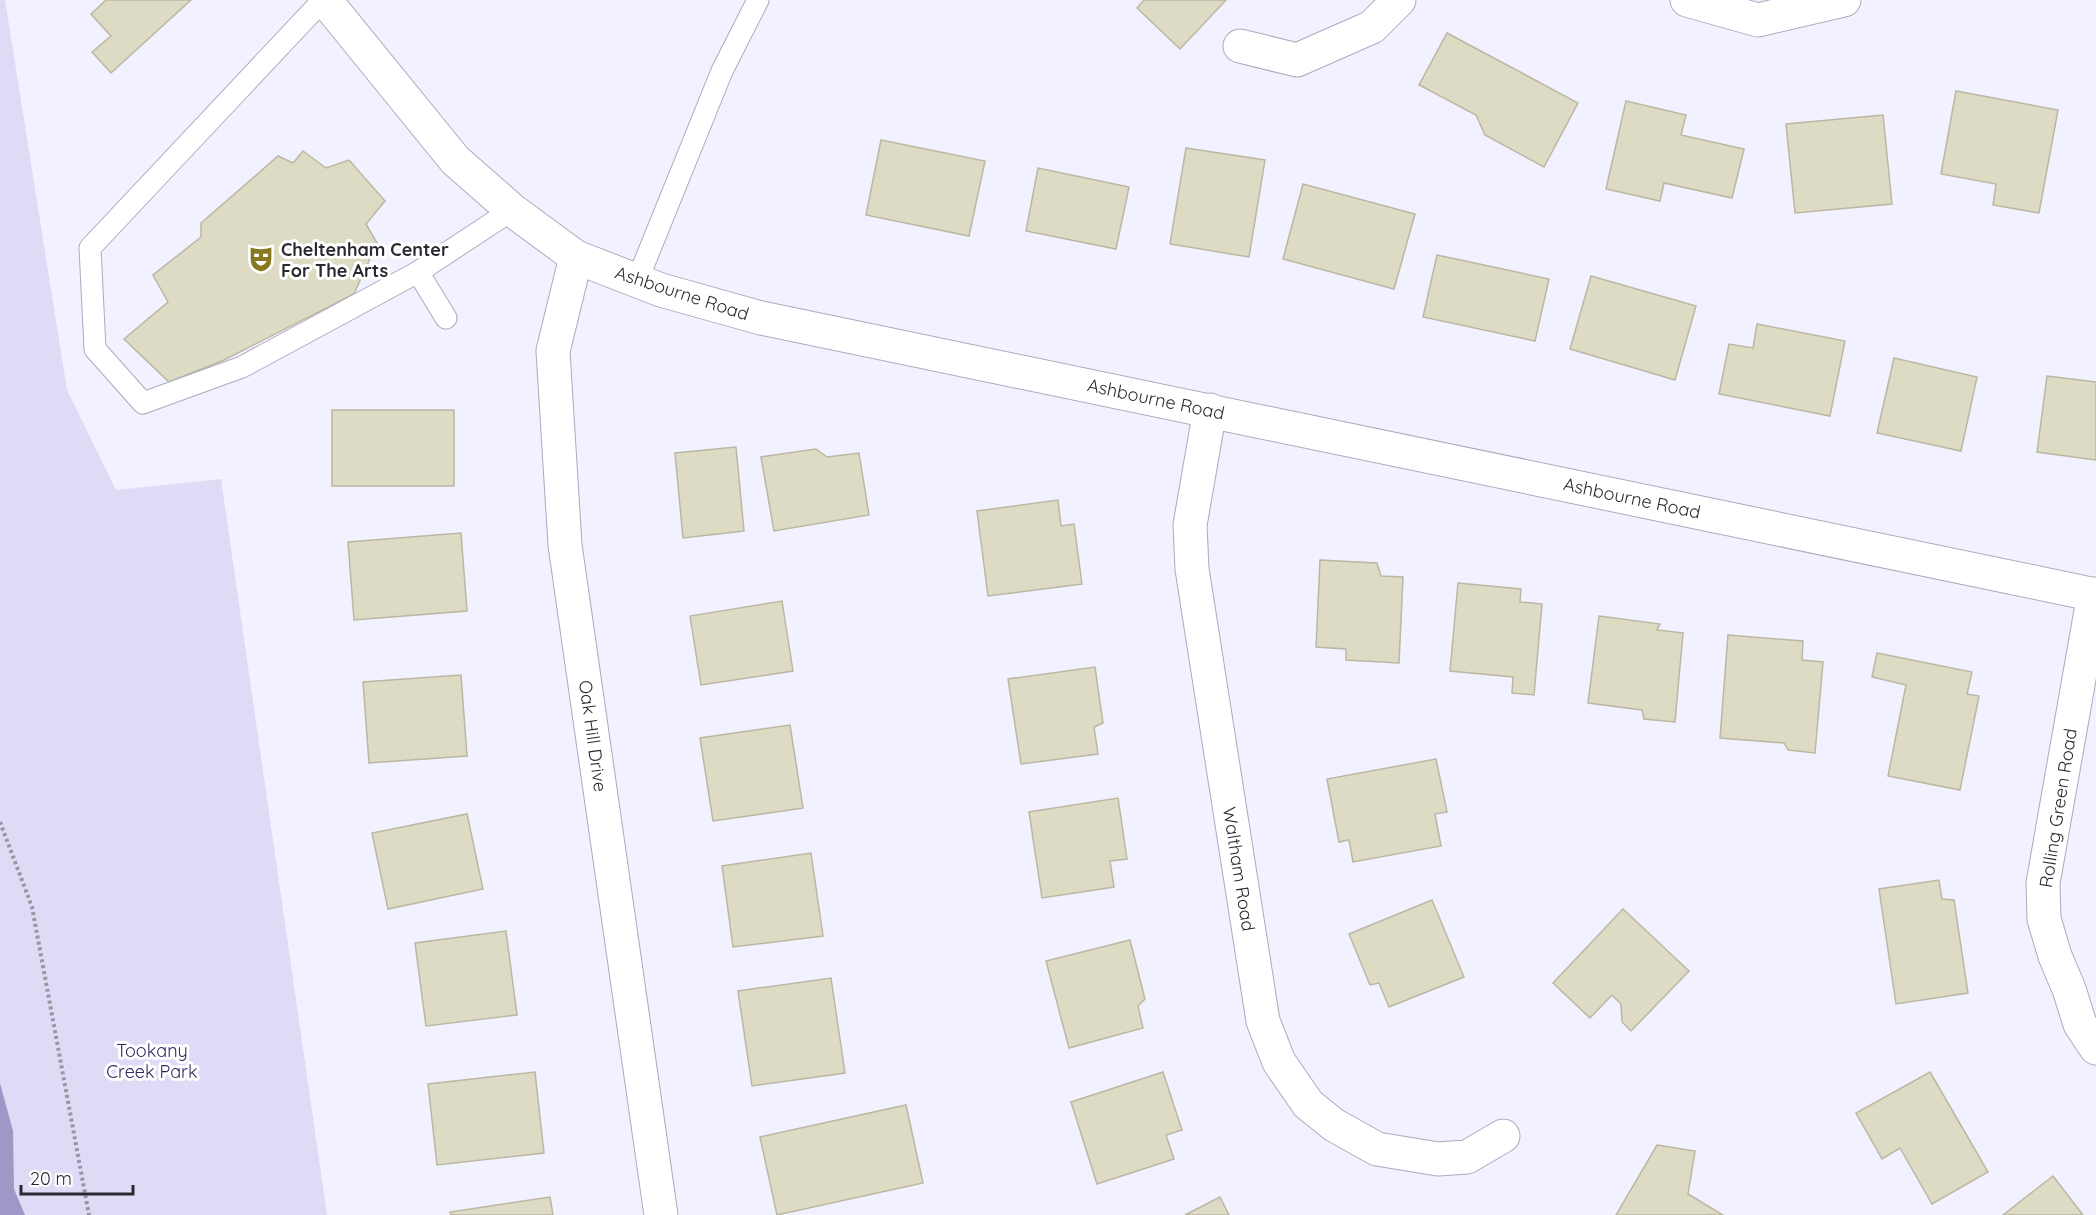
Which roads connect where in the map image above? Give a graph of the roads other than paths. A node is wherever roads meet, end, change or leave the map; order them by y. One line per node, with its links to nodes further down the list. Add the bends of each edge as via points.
1 (324, 0): 7 (street, Ashbourne Road, via 456,160); 9 (lane, via 90,248 95,349 143,403 242,367)
2 (758, 0): 10 (lane, via 722,70)
3 (1399, 0): 6 (street, via 1372,27 1297,60)
4 (1687, 0): 5 (street, via 1758,20)
5 (1844, 0)
6 (1240, 46)
7 (513, 210): 8 (street, Ashbourne Road); 9 (lane)
8 (576, 257): 10 (street, Ashbourne Road); 16 (street, Oak Hill Drive, via 553,351 565,544)
9 (418, 272): 11 (lane)
10 (637, 281): 12 (street, Ashbourne Road, via 760,318)
11 (446, 318)
12 (1210, 410): 13 (street, Ashbourne Road); 15 (street, Waltham Road, via 1190,525 1192,569 1263,1021 1279,1062 1308,1104 1334,1125 1377,1149 1438,1159 1467,1157)
13 (2095, 594): 14 (street, Rolling Green Road, via 2043,883 2044,919 2055,956 2080,1024)
14 (2096, 1048)
15 (1503, 1136)
16 (661, 1215)

